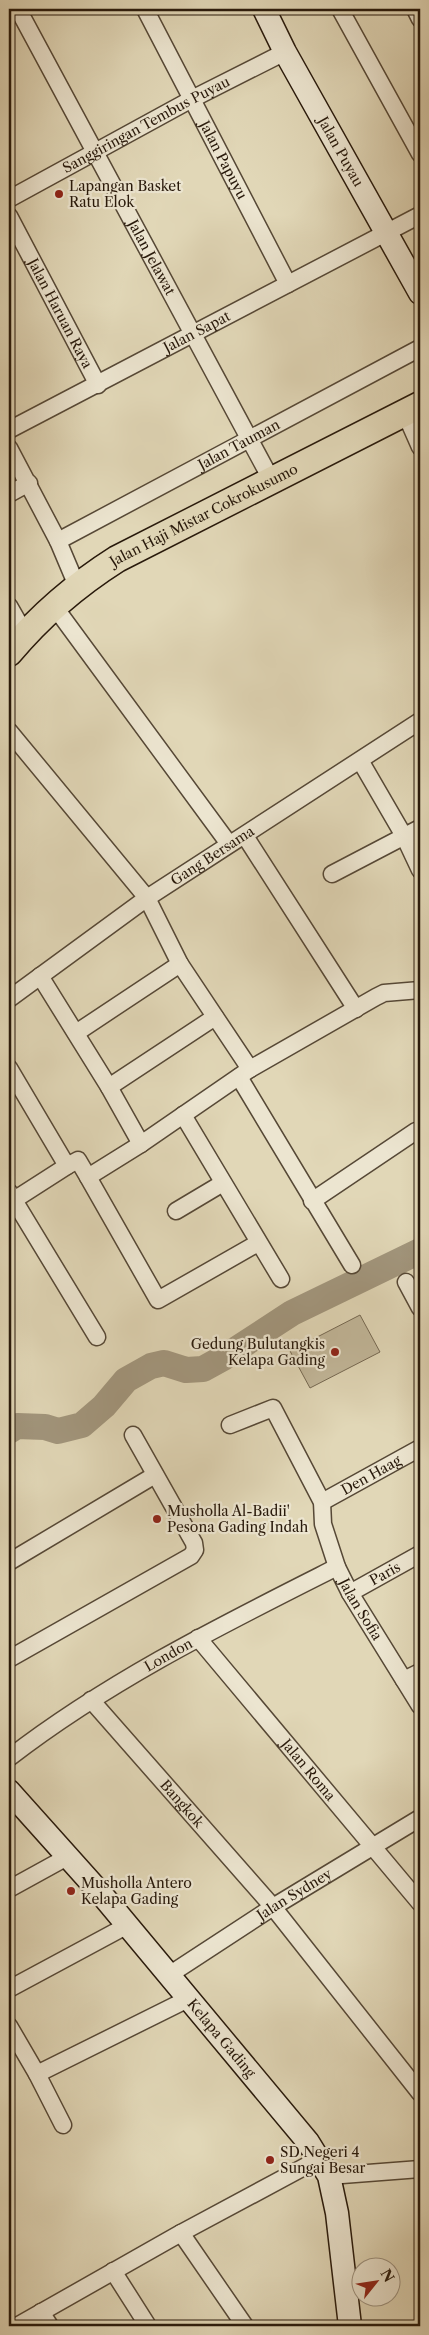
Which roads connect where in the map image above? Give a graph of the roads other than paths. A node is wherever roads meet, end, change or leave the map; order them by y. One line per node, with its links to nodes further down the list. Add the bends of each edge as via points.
1 (18, 9): 7 (street, Jalan Jelawat)
2 (145, 9): 6 (street, Jalan Papuyu)
3 (264, 9): 5 (street, Jalan Puyau)
4 (340, 9): 8 (street)
5 (285, 52): 6 (street, Sanggiringan Tembus Puyau); 12 (street, Jalan Puyau)
6 (192, 99): 7 (street, Sanggiringan Tembus Puyau); 13 (street, Jalan Papuyu)
7 (95, 152): 9 (street, Sanggiringan Tembus Puyau); 15 (street, Jalan Jelawat)
8 (420, 154)
9 (9, 199)
10 (420, 214): 12 (street, Jalan Sapat)
11 (9, 216): 17 (street, Jalan Haruan Raya)
12 (386, 234): 13 (street, Jalan Sapat); 14 (street, Jalan Puyau)
13 (288, 284): 15 (street, Jalan Sapat)
14 (420, 293)
15 (194, 334): 17 (street, Jalan Sapat); 20 (street, Jalan Jelawat)
16 (420, 348): 20 (street, Jalan Tauman)
17 (98, 384): 19 (street, Jalan Sapat)
18 (412, 409): 21 (street); 23 (main road, Jalan Haji Mistar Cokrokusumo)
19 (9, 430)
20 (250, 440): 23 (street, Jalan Jelawat); 26 (street, Jalan Tauman)
21 (420, 447)
22 (9, 448): 24 (street)
23 (272, 481): 27 (main road, Jalan Haji Mistar Cokrokusumo, via 117,559)
24 (30, 483): 25 (street); 26 (street)
25 (9, 494)
26 (58, 541): 27 (street)
27 (78, 586): 29 (main road, Jalan Haji Mistar Cokrokusumo)
28 (9, 606): 30 (street)
29 (54, 606): 30 (main road, Jalan Haji Mistar Cokrokusumo); 37 (street)
30 (17, 644)
31 (420, 721): 33 (street, Gang Bersama)
32 (9, 731): 40 (street)
33 (360, 762): 35 (street, Gang Bersama, via 332,776); 36 (street)
34 (420, 828): 36 (street)
35 (245, 836): 37 (street, Gang Bersama); 45 (street)
36 (404, 836): 38 (street); 39 (street)
37 (229, 844): 40 (street, Gang Bersama)
38 (420, 870)
39 (332, 874)
40 (147, 898): 41 (street); 42 (street, Gang Bersama)
41 (180, 964): 46 (street); 47 (street)
42 (40, 976): 44 (street, Gang Bersama); 47 (street)
43 (420, 990): 45 (street, via 384,993)
44 (9, 999)
45 (356, 1009): 49 (street)
46 (215, 1017): 49 (street); 50 (street)
47 (76, 1033): 50 (street)
48 (9, 1068): 54 (street)
49 (245, 1073): 51 (street); 58 (street)
50 (109, 1087): 53 (street)
51 (182, 1115): 53 (street); 56 (street)
52 (420, 1132): 58 (street, via 416,1131)
53 (141, 1144): 55 (street)
54 (67, 1166): 55 (street, via 78,1160); 57 (street)
55 (88, 1177): 60 (street, via 158,1300)
56 (224, 1183): 59 (street); 60 (street)
57 (11, 1196): 65 (street)
58 (312, 1201): 61 (street)
59 (176, 1211)
60 (258, 1243): 62 (street)
61 (352, 1266)
62 (281, 1279)
63 (406, 1282): 64 (street)
64 (420, 1308)
65 (97, 1338)
66 (230, 1425): 70 (street, via 273,1408)
67 (133, 1434): 69 (street)
68 (420, 1448): 70 (street, Den Haag)
69 (155, 1475): 72 (street); 76 (street, via 194,1543 195,1550 191,1556)
70 (322, 1502): 73 (street, Jalan Sofia, via 323,1524)
71 (420, 1554): 74 (street, Paris)
72 (9, 1562)
73 (337, 1567): 74 (street, Jalan Sofia); 75 (street, London)
74 (350, 1593): 78 (street, Jalan Sofia)
75 (198, 1638): 79 (street, London); 84 (street, Jalan Roma)
76 (9, 1659)
77 (420, 1672): 78 (street)
78 (404, 1680): 80 (street, Jalan Sofia)
79 (91, 1700): 81 (street, London); 88 (street, Bangkok)
80 (420, 1706)
81 (9, 1758)
82 (9, 1792): 85 (street, Kelapa Gading)
83 (420, 1818): 84 (street, Jalan Sydney)
84 (374, 1846): 87 (street, Jalan Roma); 88 (street, Jalan Sydney)
85 (68, 1856): 86 (street); 89 (street, Kelapa Gading)
86 (9, 1889)
87 (420, 1903)
88 (274, 1907): 90 (street, Jalan Sydney); 95 (street, Bangkok)
89 (128, 1926): 90 (street, Kelapa Gading); 91 (street)
90 (169, 1975): 92 (street, Kelapa Gading)
91 (9, 1989)
92 (188, 1999): 94 (street); 97 (street, Kelapa Gading, via 296,2124)
93 (9, 2026): 94 (street)
94 (37, 2074): 96 (street)
95 (420, 2093)
96 (63, 2125)
97 (324, 2168): 98 (street); 99 (street); 106 (street, Kelapa Gading, via 337,2212)
98 (420, 2169)
99 (181, 2233): 100 (street); 105 (street)
100 (113, 2271): 101 (street); 104 (street)
101 (41, 2312): 102 (street); 103 (street)
102 (17, 2326)
103 (50, 2326)
104 (148, 2326)
105 (245, 2326)
106 (350, 2326)

